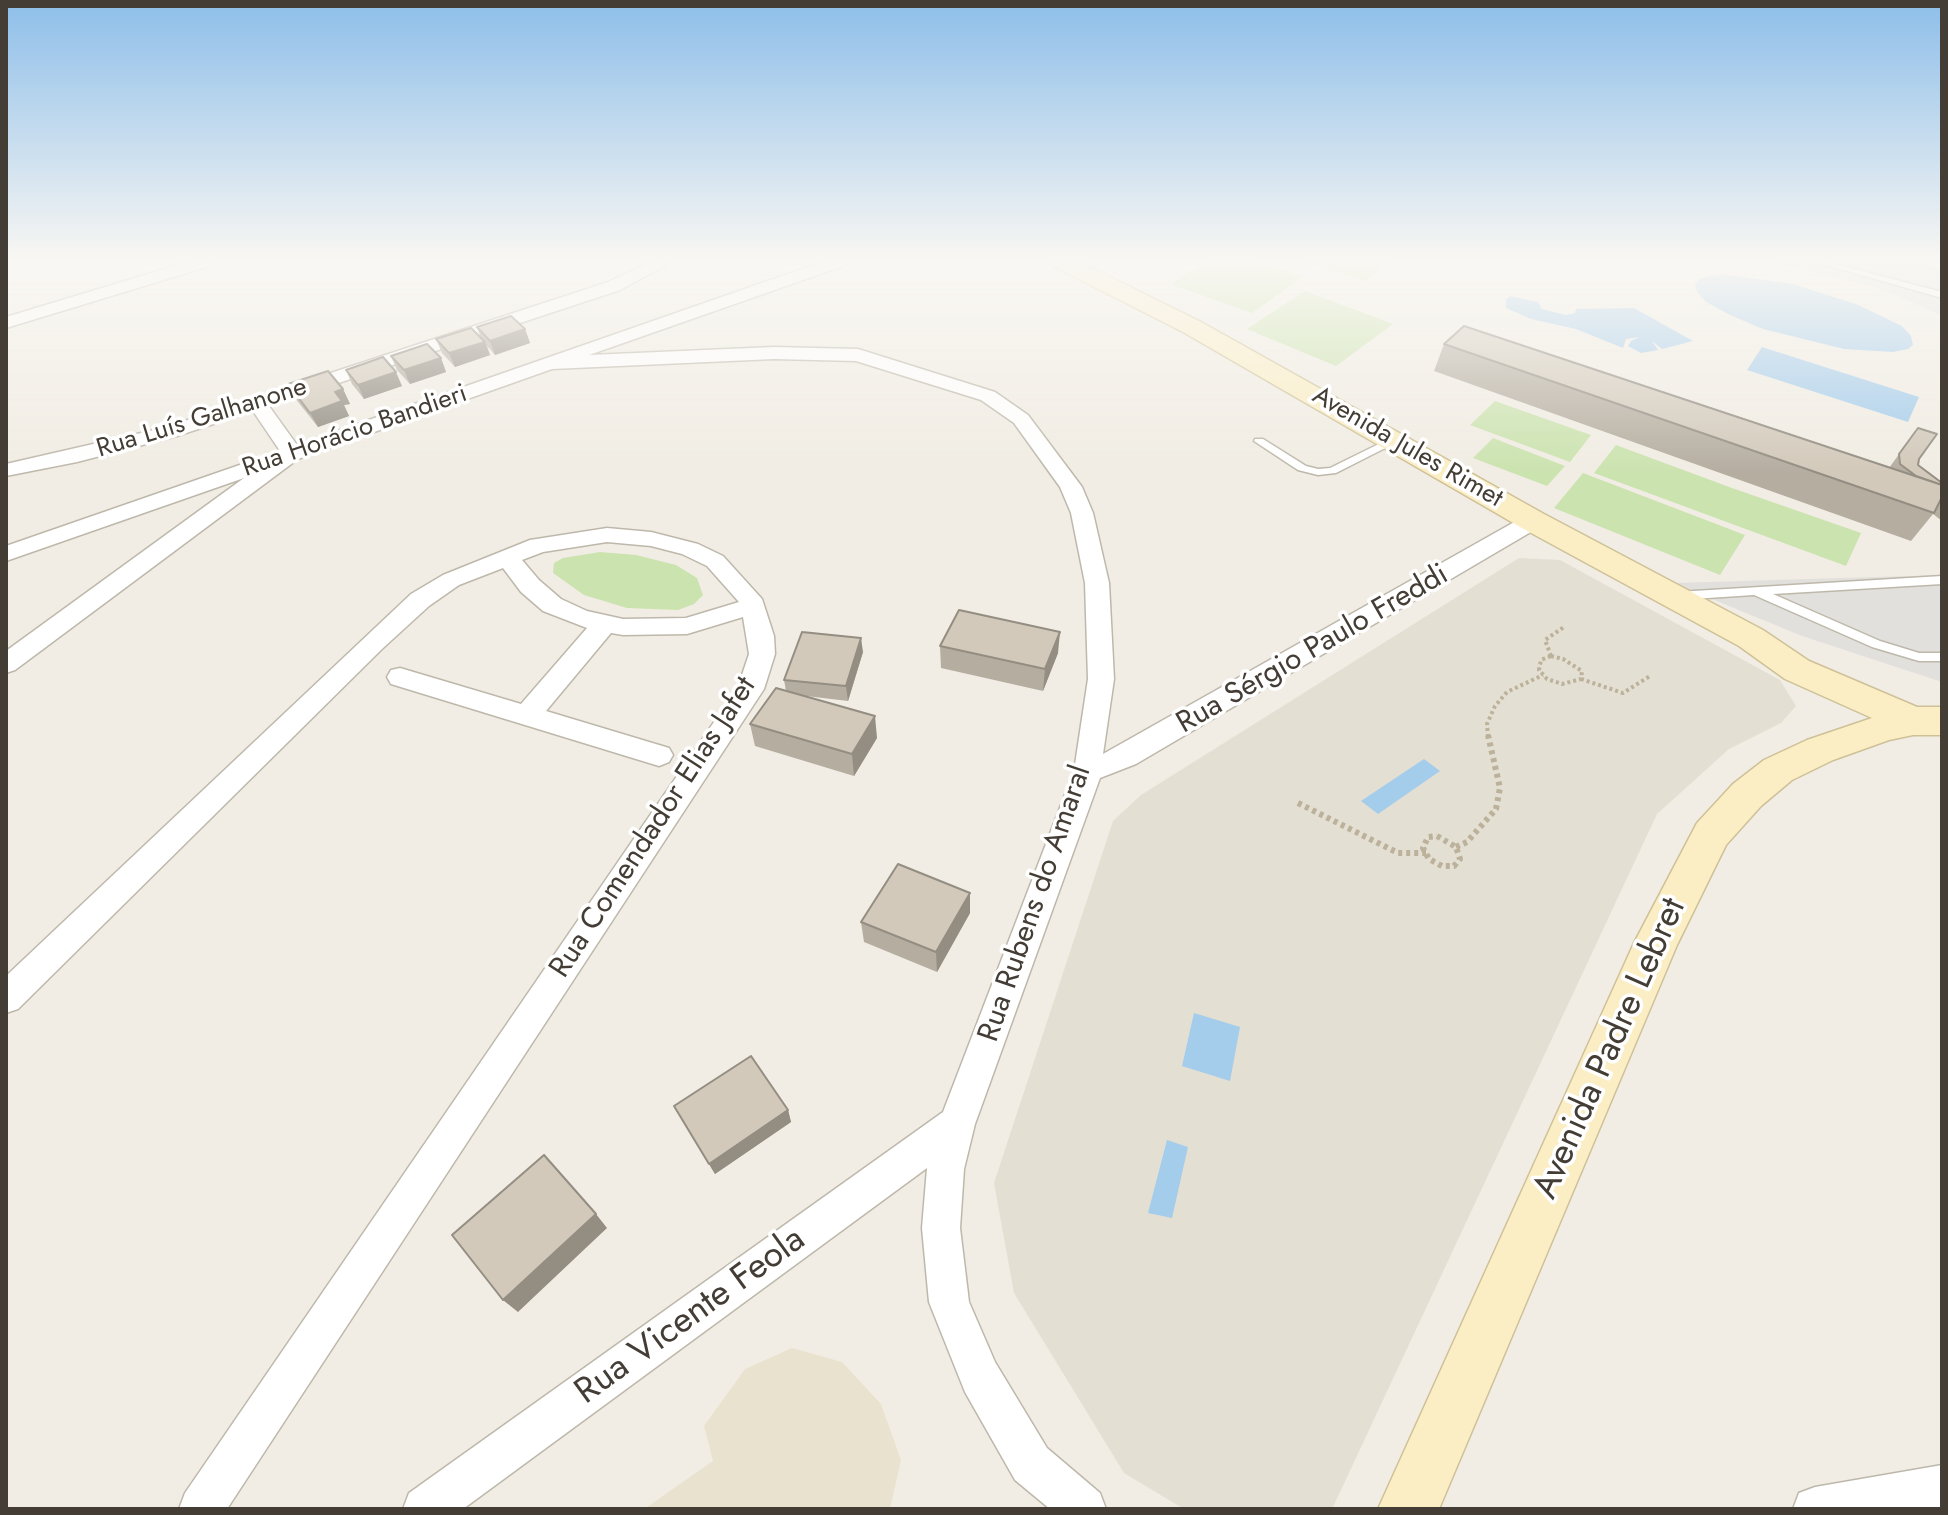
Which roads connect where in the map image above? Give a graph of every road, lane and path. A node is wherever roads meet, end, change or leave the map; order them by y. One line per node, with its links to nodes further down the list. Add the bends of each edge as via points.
1 (475, 332): 5 (street, Rua Luís Galhanone)
2 (638, 332): 4 (street, Rua Horácio Bandieri)
3 (1200, 332): 6 (street, Avenida Jules Rimet)
4 (549, 363): 8 (street, Rua Horácio Bandieri); 32 (street, Rua Rubens do Amaral, via 774,353 858,355 988,396 1021,419 1071,487 1097,583 1101,679)
5 (258, 404): 8 (street); 9 (street, Rua Luís Galhanone, via 129,444)
6 (1393, 440): 7 (lane, via 1332,471 1318,472); 10 (street, Avenida Jules Rimet)
7 (1259, 441)
8 (292, 453): 11 (street, Rua Horácio Bandieri); 22 (street)
9 (6, 470)
10 (1533, 521): 15 (street, Avenida Jules Rimet); 32 (street, Rua Sérgio Paulo Freddi, via 1126,757)
11 (6, 554)
12 (507, 556): 16 (street, Rua Comendador Elias Jafet, via 570,539 651,539 715,561); 17 (street, via 552,605); 36 (street, Rua Comendador Elias Jafet, via 420,600)
13 (1942, 580): 14 (lane)
14 (1753, 590): 15 (lane); 21 (lane, via 1876,644 1919,657)
15 (1673, 596): 19 (street, Avenida Jules Rimet)
16 (752, 606): 17 (street, via 687,626); 39 (street, Rua Comendador Elias Jafet, via 762,654 751,689)
17 (605, 623): 28 (street)
18 (1564, 627): 20 (path, via 1545,640)
19 (1751, 638): 23 (street, Avenida Jules Rimet); 29 (street, Avenida Jules Rimet)
20 (1551, 656): 24 (path, via 1541,660); 27 (path, via 1582,671)
21 (1942, 657)
22 (6, 664)
23 (1797, 670): 29 (street, Avenida Jules Rimet); 30 (street, via 1837,709)
24 (1543, 675): 27 (path, via 1562,684); 34 (path, via 1507,692 1495,706 1487,724 1500,788 1496,809)
25 (1650, 676): 27 (path, via 1623,693)
26 (400, 677): 28 (street)
27 (1581, 679)
28 (527, 715): 31 (street)
29 (1932, 718): 30 (street, Avenida Padre Lebret)
30 (1852, 738): 42 (street, Avenida Padre Lebret, via 1778,770 1711,834 1656,943)
31 (659, 755)
32 (1088, 771): 37 (street, Rua Rubens do Amaral)
33 (1298, 803): 35 (path, via 1398,853)
34 (1456, 847): 35 (path, via 1428,837); 35 (path, via 1460,859 1454,866 1442,866)
35 (1426, 853)
36 (6, 998)
37 (957, 1124): 40 (street, Rua Vicente Feola); 41 (street, Rua Rubens do Amaral, via 945,1169 941,1228 949,1302 980,1377 1031,1464)
38 (1942, 1487): 43 (street)
39 (201, 1509)
40 (425, 1509)
41 (1084, 1509)
42 (1408, 1509)
43 (1815, 1509)

